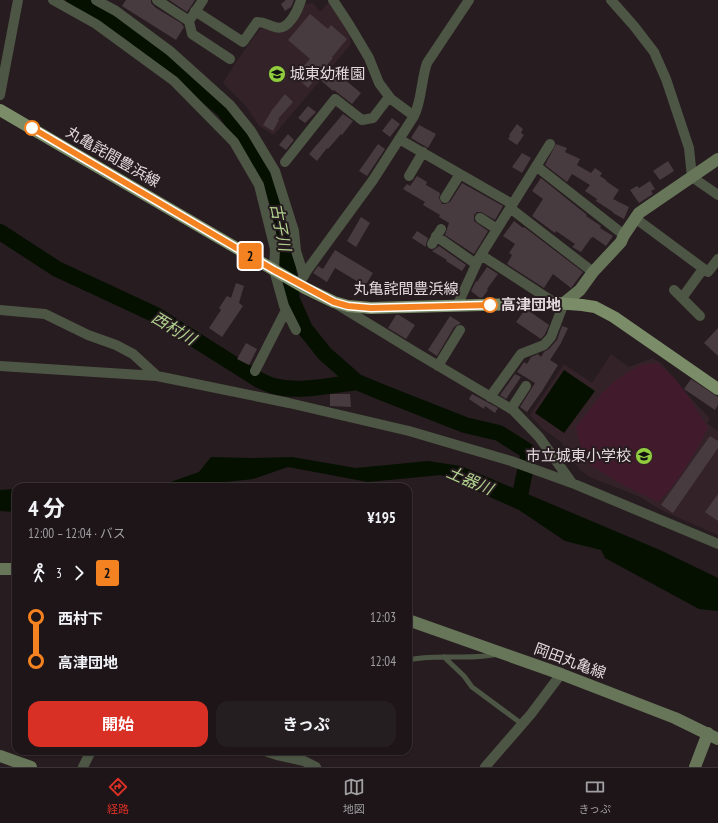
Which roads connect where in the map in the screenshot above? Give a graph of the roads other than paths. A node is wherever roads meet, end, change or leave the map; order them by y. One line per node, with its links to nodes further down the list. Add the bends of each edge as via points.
1 (18, 0): 13 (street)
2 (53, 0): 37 (street, via 96,24 174,81 234,142 259,185 275,249)
3 (96, 0): 39 (street, via 116,11 170,51 230,105 251,131 275,171 294,231)
4 (158, 0): 11 (street)
5 (203, 0): 10 (street)
6 (301, 0): 10 (street, via 286,26 279,28 257,22 243,42)
7 (333, 0): 14 (street)
8 (469, 0): 16 (street, via 427,63)
9 (611, 0): 25 (street, via 654,52 689,148)
10 (196, 11): 11 (street)
11 (189, 21): 12 (street, via 192,34 214,44)
12 (230, 59)
13 (0, 95)
14 (389, 97): 16 (street); 21 (street, via 373,118 362,120 335,99)
15 (1, 112): 37 (main road, 丸亀詫間豊浜線)
16 (414, 116): 17 (street)
17 (399, 139): 19 (street); 39 (street, via 373,180)
18 (550, 144): 22 (street)
19 (423, 152): 23 (street); 24 (street)
20 (718, 159): 25 (main road)
21 (284, 162)
22 (536, 166): 28 (street); 32 (street)
23 (460, 174): 27 (street); 28 (street)
24 (409, 176)
25 (692, 177): 26 (street); 30 (main road)
26 (718, 195)
27 (445, 198)
28 (511, 206): 31 (street); 38 (street)
29 (480, 218): 31 (street)
30 (635, 218): 32 (main road); 36 (street)
31 (497, 229): 34 (street)
32 (624, 235): 38 (main road, via 621,242)
33 (436, 236): 34 (street)
34 (478, 259): 43 (street); 44 (street)
35 (718, 259): 36 (street, via 708,272)
36 (704, 268): 41 (street)
37 (276, 271): 39 (main road, 丸亀詫間豊浜線); 46 (street)
38 (593, 272): 43 (main road, via 580,290)
39 (301, 280): 42 (main road, 丸亀詫間豊浜線)
40 (674, 290): 41 (street)
41 (682, 298): 47 (street)
42 (334, 302): 44 (main road, 丸亀詫間豊浜線, via 371,308); 51 (street)
43 (559, 303): 44 (main road, 丸亀詫間豊浜線); 55 (main road, 丸亀詫間豊浜線, via 595,307 614,317); 56 (street, via 551,337 544,345 521,354)
44 (457, 306)
45 (0, 310): 53 (street, via 44,314 133,354)
46 (286, 310): 48 (street); 52 (street)
47 (700, 316)
48 (296, 330)
49 (460, 330): 51 (street)
50 (0, 366): 53 (street)
51 (438, 366): 56 (street)
52 (255, 371)
53 (157, 376): 58 (street, via 409,431 511,461)
54 (526, 386): 57 (street)
55 (718, 389)
56 (490, 397): 57 (street)
57 (511, 409): 58 (street, via 539,437)
58 (572, 483): 59 (street)
59 (718, 544)
60 (0, 569): 61 (main road)
61 (12, 569)
62 (12, 570): 63 (street)
63 (0, 575)
64 (412, 621): 65 (main road, 岡田丸亀線)
65 (503, 653): 66 (lane, via 484,658); 68 (main road, 岡田丸亀線)
66 (444, 657): 67 (lane); 69 (lane, via 472,687)
67 (412, 660)
68 (561, 674): 69 (street); 70 (main road, 岡田丸亀線, via 675,718)
69 (522, 724): 77 (street)
70 (713, 736): 78 (main road)
71 (89, 755): 75 (street)
72 (277, 755): 76 (street, via 304,761)
73 (0, 756): 74 (main road)
74 (31, 767)
75 (83, 767)
76 (316, 767)
77 (485, 767)
78 (695, 767)

